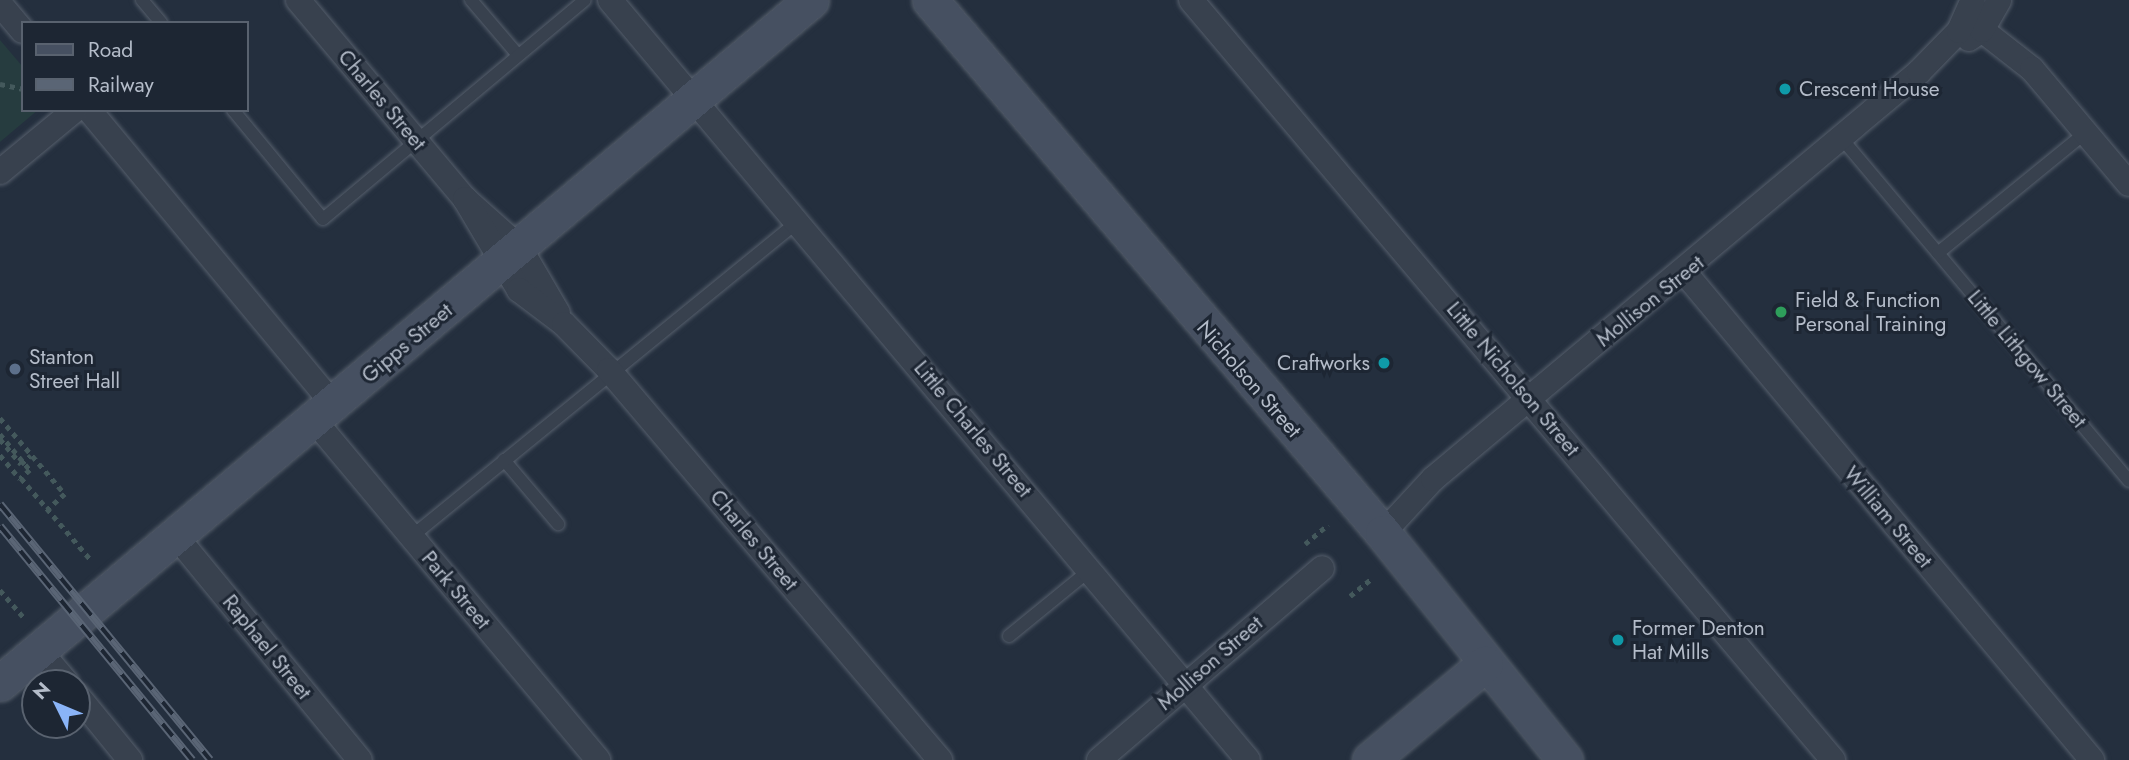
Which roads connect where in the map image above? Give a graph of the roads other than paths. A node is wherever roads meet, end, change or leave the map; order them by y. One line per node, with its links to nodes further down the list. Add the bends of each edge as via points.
1 (142, 0): 12 (lane)
2 (298, 0): 22 (street, Charles Street)
3 (471, 0): 15 (lane)
4 (584, 0): 15 (lane)
5 (610, 0): 17 (street, Little Charles Street)
6 (811, 0): 17 (street, Gipps Street)
7 (930, 0): 36 (street, Nicholson Street)
8 (1191, 0): 31 (street, Little Nicholson Street)
9 (1973, 0): 16 (street, Mollison Street, via 1959,31)
10 (1999, 0): 14 (street, Mollison Street)
11 (0, 4): 13 (street)
12 (158, 21)
13 (21, 29)
14 (1982, 30): 16 (street, Mollison Street); 21 (street, via 2032,69)
15 (517, 55): 22 (lane)
16 (1919, 72): 23 (street, Mollison Street)
17 (696, 100): 26 (street, Little Charles Street); 28 (street, Gipps Street)
18 (73, 112): 24 (street)
19 (91, 112): 32 (street, Park Street)
20 (235, 112): 22 (lane, via 323,219)
21 (2085, 133): 25 (street); 27 (lane)
22 (415, 140): 28 (street, Charles Street)
23 (1843, 140): 27 (lane, Little Lithgow Street); 29 (street, Mollison Street)
24 (0, 172)
25 (2129, 184)
26 (799, 221): 30 (lane); 40 (street, Little Charles Street)
27 (1938, 253): 34 (lane, Little Lithgow Street)
28 (510, 257): 30 (street, Charles Street, via 519,290 564,324); 32 (street, Gipps Street)
29 (1685, 273): 31 (street, Mollison Street); 57 (street, William Street)
30 (609, 370): 33 (lane); 51 (street, Charles Street)
31 (1529, 398): 36 (street, Mollison Street, via 1433,479); 56 (street, Little Nicholson Street)
32 (324, 412): 37 (street, Gipps Street); 38 (street, Park Street)
33 (503, 460): 35 (lane); 38 (lane)
34 (2129, 481)
35 (558, 524)
36 (1383, 533): 43 (street, Nicholson Street)
37 (175, 535): 42 (street, Gipps Street); 49 (street, Raphael Street)
38 (411, 537): 50 (street, Park Street)
39 (1322, 568): 46 (street, Mollison Street)
40 (1090, 569): 41 (lane); 46 (street, Little Charles Street)
41 (1009, 636)
42 (39, 650): 44 (street); 45 (street, Gipps Street)
43 (1485, 664): 54 (street); 55 (street, Nicholson Street)
44 (55, 669)
45 (0, 683)
46 (1185, 683): 52 (street, Mollison Street); 53 (street, Little Charles Street)
47 (91, 712): 48 (street)
48 (130, 760)
49 (360, 760)
50 (598, 760)
51 (940, 760)
52 (1099, 760)
53 (1248, 760)
54 (1370, 760)
55 (1565, 760)
56 (1833, 760)
57 (2092, 760)

